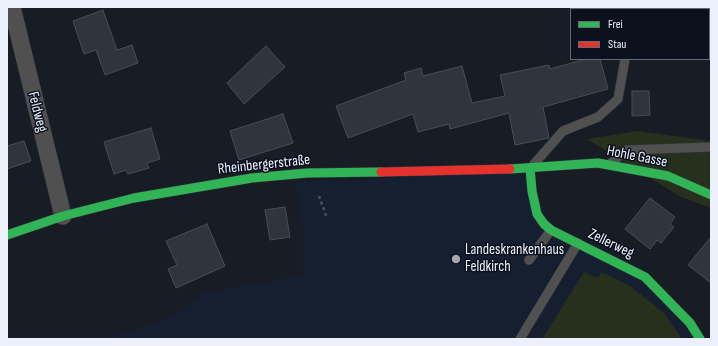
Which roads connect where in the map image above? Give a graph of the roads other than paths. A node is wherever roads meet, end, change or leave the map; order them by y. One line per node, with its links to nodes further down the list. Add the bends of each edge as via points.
1 (12, 7): 2 (street, Feldweg)
2 (13, 35): 8 (street, Feldweg)
3 (625, 60): 6 (lane, via 618,99 598,118 563,131)
4 (711, 148): 5 (lane, via 626,150)
5 (610, 164): 6 (street, Hohle Gasse); 7 (street, Hohle Gasse, via 668,176)
6 (530, 168): 8 (street, Rheinbergerstraße, via 307,173 252,178 134,198); 9 (street, Zellerweg, via 537,214)
7 (711, 195)
8 (63, 216): 10 (street, Rheinbergerstraße)
9 (551, 230): 11 (street, Zellerweg); 12 (lane)
10 (7, 235)
11 (578, 243): 13 (lane); 14 (street, Zellerweg, via 645,276 690,324)
12 (529, 260)
13 (520, 339)
14 (700, 339)

